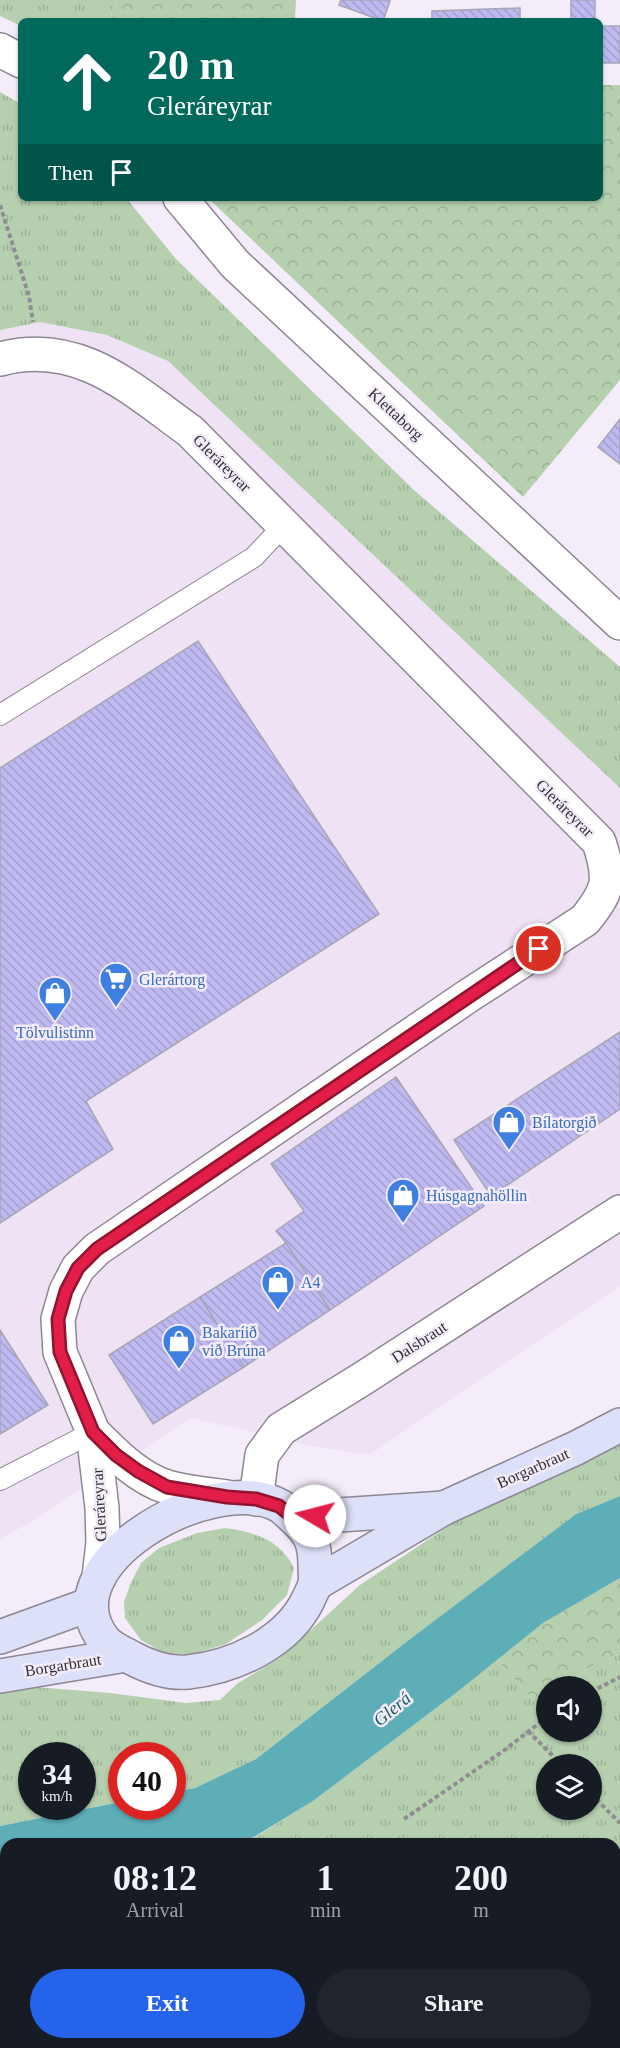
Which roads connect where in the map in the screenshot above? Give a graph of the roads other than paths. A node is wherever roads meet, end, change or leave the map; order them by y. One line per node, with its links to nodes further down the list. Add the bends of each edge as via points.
1 (0, 50): 2 (street)
2 (18, 59)
3 (182, 201): 6 (street, Klettaborg, via 235,264)
4 (0, 359): 5 (street, Gleráreyrar, via 17,354 59,355 96,367 190,431)
5 (284, 525): 7 (lane, via 254,557); 10 (street, Gleráreyrar, via 600,842 607,885 585,920 97,1249 78,1268 58,1319 60,1352)
6 (620, 623)
7 (0, 714)
8 (620, 1212): 12 (street, Dalsbraut, via 281,1428 262,1455)
9 (620, 1425): 13 (street, Borgarbraut)
10 (93, 1432): 11 (lane); 12 (street, Gleráreyrar, via 116,1455 167,1487); 16 (street, Gleráreyrar, via 103,1543)
11 (0, 1480)
12 (242, 1498): 14 (street, Borgarbraut, via 279,1506); 16 (street, via 194,1506 155,1522 108,1563)
13 (444, 1508): 14 (street, Borgarbraut); 15 (street, Borgarbraut)
14 (294, 1518): 15 (street, Borgarbraut, via 308,1532 315,1551)
15 (315, 1584): 18 (street, Borgarbraut, via 302,1611 282,1634 221,1666 186,1672 152,1668)
16 (95, 1590): 17 (street); 18 (street, Borgarbraut, via 96,1626 106,1643)
17 (0, 1636)
18 (126, 1655): 19 (street, Borgarbraut)
19 (0, 1676)

